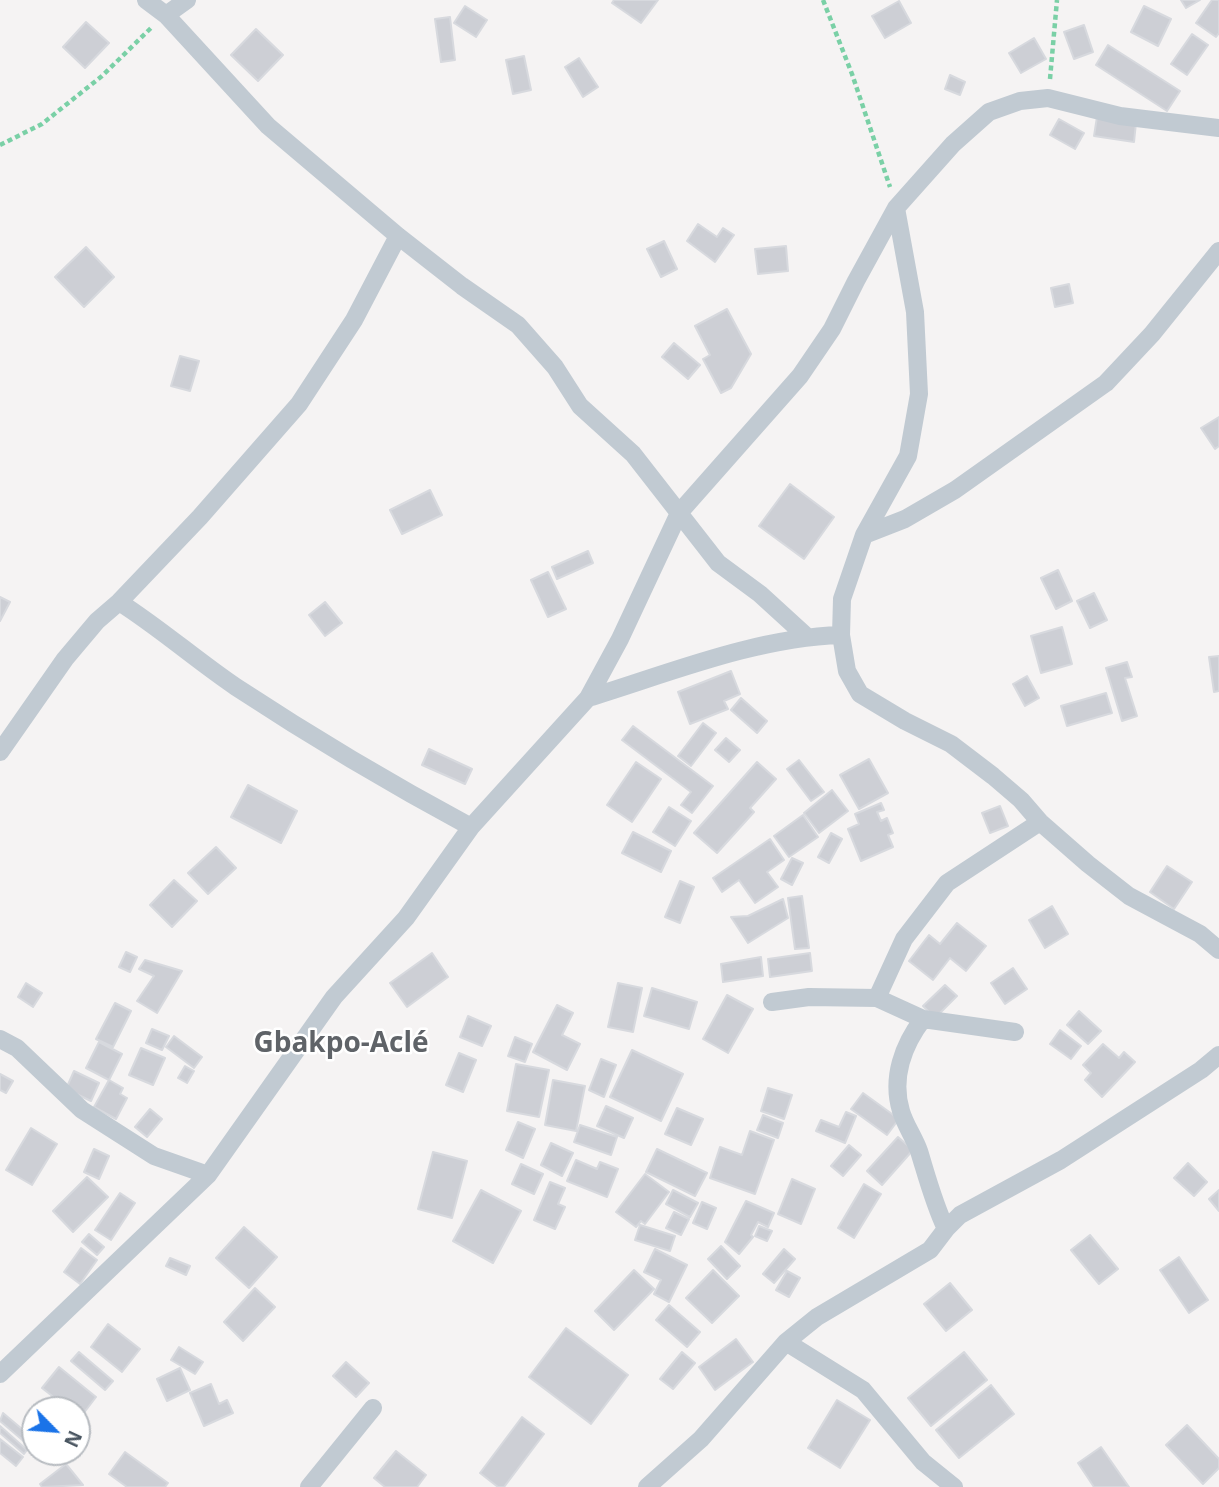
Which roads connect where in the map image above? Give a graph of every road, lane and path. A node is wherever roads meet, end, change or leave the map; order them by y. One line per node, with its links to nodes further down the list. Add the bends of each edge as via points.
1 (146, 0): 5 (street)
2 (187, 0): 5 (street)
3 (823, 0): 9 (path)
4 (1057, 0): 6 (path)
5 (166, 15): 8 (path, via 102,76 42,124); 10 (street, via 268,126)
6 (1048, 97): 7 (street, via 1120,116); 9 (street, via 989,112 953,144)
7 (1219, 128)
8 (0, 145)
9 (896, 208): 12 (street, via 832,329 800,376); 13 (street, via 915,312 919,394 908,456)
10 (398, 236): 12 (street, via 518,325 555,367 580,405 633,454); 14 (street, via 355,320 299,404)
11 (1219, 251): 13 (street, via 1106,383 955,490 905,520)
12 (679, 513): 16 (street, via 718,563); 17 (street)
13 (864, 535): 15 (street, via 842,599)
14 (119, 602): 18 (street, via 65,659); 20 (street, via 235,686)
15 (841, 635): 16 (street); 19 (street, via 847,671 860,694 951,744 1002,784)
16 (806, 636): 17 (street, via 756,646)
17 (588, 698): 20 (street)
18 (0, 752)
19 (1040, 822): 21 (street, via 1129,896 1200,934); 22 (street, via 947,883 904,939)
20 (471, 827): 28 (street, via 406,918 334,997)
21 (1219, 950)
22 (877, 998): 23 (street, via 809,997); 24 (street)
23 (772, 1002)
24 (923, 1019): 25 (street); 29 (street, via 909,1037 897,1086 901,1111)
25 (1015, 1032)
26 (0, 1039): 28 (street, via 17,1048 82,1110 154,1156)
27 (1219, 1055): 29 (street, via 1125,1120 960,1215)
28 (208, 1175): 31 (street)
29 (946, 1229): 30 (street, via 930,1250 817,1317)
30 (786, 1342): 34 (street, via 701,1439); 35 (street, via 863,1390 923,1462)
31 (0, 1374)
32 (373, 1408): 33 (street)
33 (309, 1487)
34 (647, 1487)
35 (954, 1487)

